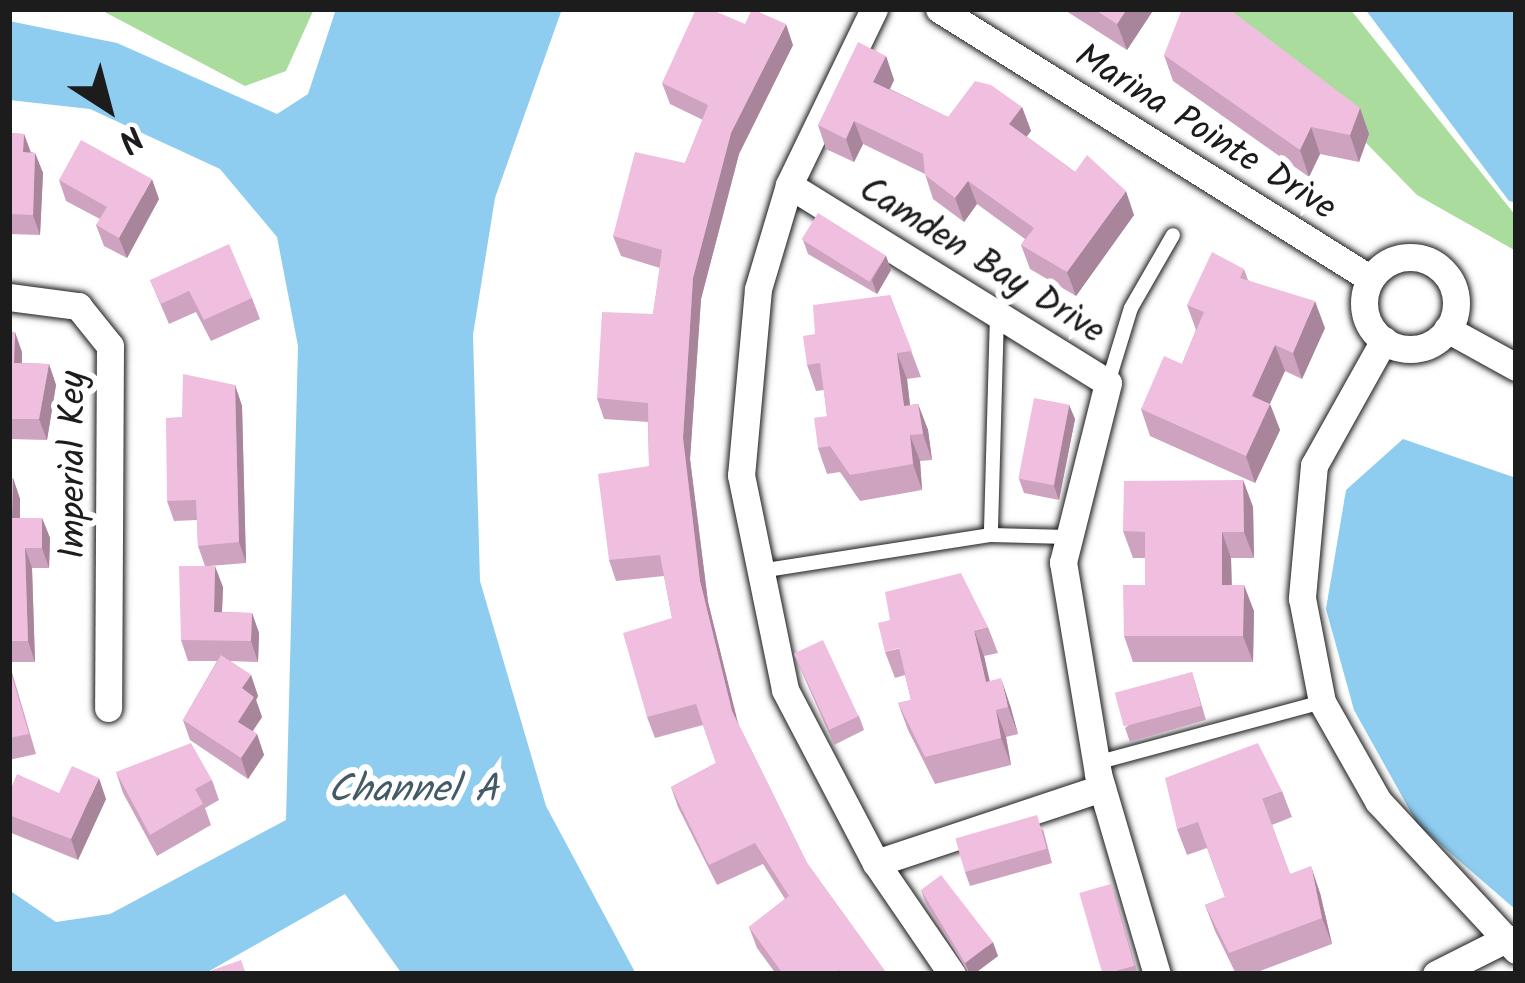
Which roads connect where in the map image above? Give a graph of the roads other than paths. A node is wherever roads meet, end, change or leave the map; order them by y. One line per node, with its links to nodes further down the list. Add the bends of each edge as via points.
1 (874, 9): 3 (street)
2 (939, 9): 5 (street, Marina Pointe Drive)
3 (789, 185): 7 (street, Camden Bay Drive); 14 (street, via 758,289 741,475)
4 (1173, 235): 11 (lane, via 1131,308)
5 (1371, 279): 8 (street, via 1406,257 1435,264 1454,289); 9 (street, via 1365,311)
6 (9, 297): 16 (street, Imperial Key, via 78,306 110,346)
7 (998, 314): 11 (street, Camden Bay Drive); 12 (lane)
8 (1447, 329): 9 (street, via 1420,347); 10 (street)
9 (1384, 340): 15 (street, via 1314,465 1302,598)
10 (1516, 367)
11 (1108, 383): 13 (street, Camden Bay Drive)
12 (992, 535): 13 (lane); 14 (lane)
13 (1068, 538): 17 (street, Camden Bay Drive)
14 (760, 571): 18 (street, via 785,690)
15 (1322, 702): 17 (lane); 19 (street, via 1378,801)
16 (108, 708)
17 (1099, 776): 18 (street); 21 (street, Camden Bay Drive)
18 (876, 863): 20 (street)
19 (1512, 944): 22 (street)
20 (952, 974)
21 (1157, 974)
22 (1436, 974)

